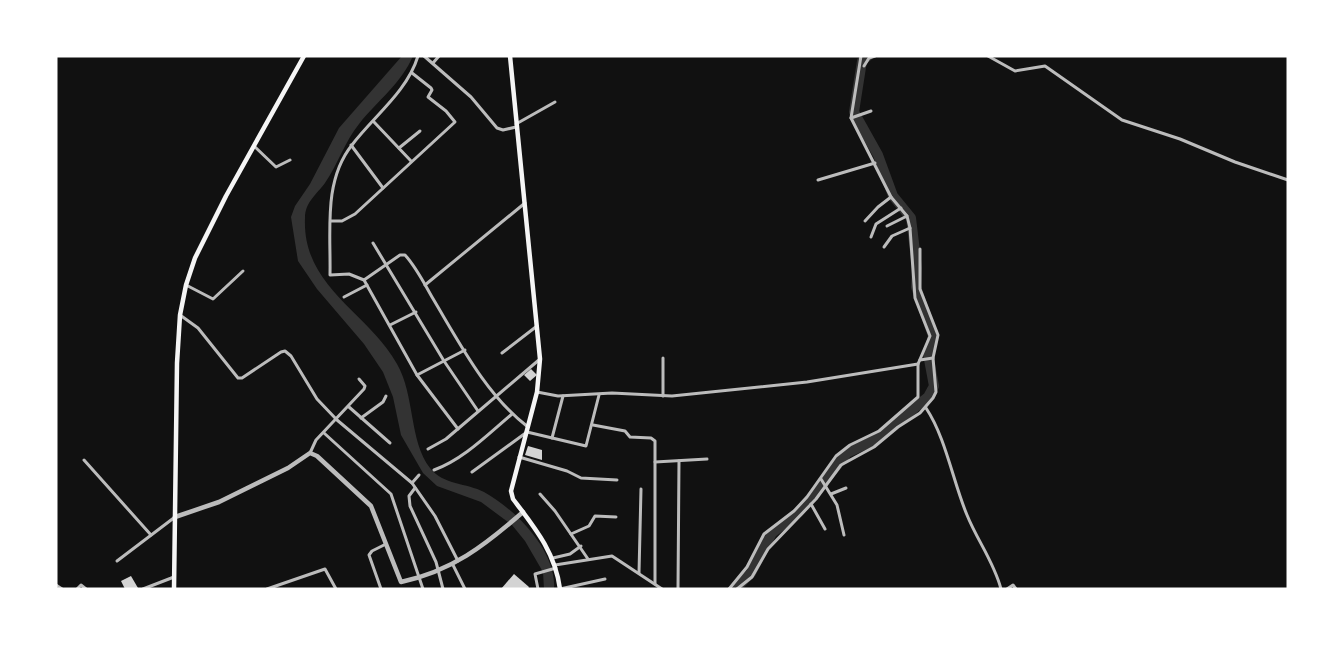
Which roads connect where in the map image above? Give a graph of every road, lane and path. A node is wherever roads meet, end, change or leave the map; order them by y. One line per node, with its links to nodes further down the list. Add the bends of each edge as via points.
1 (304, 56): 19 (main road)
2 (418, 56): 11 (street)
3 (424, 56): 9 (street)
4 (439, 56): 9 (street)
5 (510, 56): 16 (main road)
6 (861, 56): 14 (street)
7 (874, 56): 10 (street)
8 (988, 56): 25 (street, via 1015,71 1045,66 1122,120)
9 (433, 63): 16 (street, via 478,103 497,128 504,130)
10 (864, 66)
11 (412, 73): 15 (street); 22 (street, via 431,88 428,98 455,120)
12 (555, 102): 16 (street)
13 (871, 112): 14 (street)
14 (854, 117): 23 (street)
15 (374, 122): 18 (street); 20 (street)
16 (516, 126): 28 (main road)
17 (420, 131): 20 (street)
18 (351, 145): 26 (street); 31 (street, via 333,184)
19 (254, 146): 21 (street, via 276,168); 42 (main road, via 195,258)
20 (399, 148): 22 (street)
21 (290, 160)
22 (411, 161): 26 (street)
23 (875, 163): 24 (street); 27 (street)
24 (818, 180)
25 (1288, 180)
26 (383, 188): 31 (street, via 354,214 342,221)
27 (892, 198): 29 (street); 32 (street)
28 (525, 202): 44 (street); 49 (main road)
29 (901, 208): 30 (street); 35 (street, via 876,224)
30 (907, 216): 33 (street); 34 (street)
31 (332, 221): 41 (street, via 330,275 349,274)
32 (865, 221)
33 (887, 226)
34 (910, 228): 37 (street, via 892,236); 56 (street, via 914,298 930,336)
35 (871, 238)
36 (373, 243): 39 (street)
37 (884, 247)
38 (920, 248): 53 (street, via 920,289 938,335)
39 (388, 265): 41 (street); 44 (street, via 400,254 405,255); 46 (street)
40 (243, 271): 42 (street, via 213,299)
41 (364, 280): 43 (street)
42 (186, 285): 47 (main road)
43 (367, 285): 45 (street); 48 (street)
44 (425, 285): 50 (street)
45 (344, 297)
46 (416, 312): 48 (street); 55 (street)
47 (180, 314): 70 (street, via 198,328 238,378 281,352 287,352 313,395); 98 (main road)
48 (390, 325): 57 (street)
49 (537, 326): 51 (street); 54 (main road)
50 (465, 350): 55 (street); 62 (street)
51 (502, 353)
52 (663, 358): 64 (street)
53 (933, 358): 56 (street); 66 (street, via 936,392)
54 (540, 359): 59 (main road); 62 (street)
55 (444, 361): 57 (street); 67 (street)
56 (920, 362): 64 (street, via 798,383); 88 (street, via 916,400 872,435 844,448)
57 (418, 375): 72 (street)
58 (359, 379): 65 (street, via 365,387)
59 (537, 392): 63 (street); 73 (main road)
60 (599, 395): 63 (street); 64 (street); 71 (street)
61 (386, 396): 69 (street, via 383,402)
62 (498, 396): 67 (street); 68 (street)
63 (563, 396): 75 (street)
64 (663, 396)
65 (348, 407): 69 (street); 70 (street)
66 (926, 408): 90 (street, via 874,447 841,465); 140 (street, via 936,427 967,516)
67 (478, 411): 72 (street)
68 (512, 414): 73 (street); 84 (street, via 470,449)
69 (361, 418): 76 (street)
70 (337, 420): 74 (street); 89 (street)
71 (593, 425): 75 (street, via 586,446); 83 (street, via 625,431 630,437 654,439)
72 (458, 429): 77 (street)
73 (528, 429): 75 (street); 79 (main road); 85 (street)
74 (324, 432): 78 (street); 117 (street, via 391,494)
75 (552, 438)
76 (390, 443)
77 (428, 449)
78 (310, 452): 98 (street, via 288,468 219,502); 104 (street, via 363,496 371,506)
79 (519, 457): 87 (street, via 581,478); 97 (main road, via 511,491)
80 (707, 459): 82 (street)
81 (84, 460): 102 (street)
82 (679, 461): 83 (street); 137 (street)
83 (655, 462): 120 (street)
84 (434, 470)
85 (472, 472)
86 (420, 475): 89 (street)
87 (617, 480)
88 (821, 480): 90 (street); 112 (street, via 794,511 764,534)
89 (412, 483): 91 (street)
90 (827, 486): 95 (street); 96 (street)
91 (415, 488): 109 (street, via 435,516); 113 (street, via 410,496 410,506)
92 (846, 488): 95 (street)
93 (641, 489): 115 (street)
94 (540, 494): 101 (street)
95 (831, 494): 103 (street)
96 (811, 504): 100 (street); 114 (street, via 768,548)
97 (521, 513): 106 (main road, via 539,532); 109 (street)
98 (175, 517): 102 (street); 116 (main road)
99 (616, 517): 101 (street, via 595,516 589,526)
100 (825, 529)
101 (571, 534): 105 (street)
102 (151, 535): 108 (street)
103 (844, 535)
104 (387, 543): 119 (street); 129 (street, via 368,555)
105 (581, 546): 106 (street, via 570,554); 107 (street)
106 (553, 558): 111 (main road)
107 (588, 559): 111 (street); 115 (street, via 615,556)
108 (117, 561)
109 (458, 562): 110 (street)
110 (453, 565): 113 (street); 133 (street)
111 (555, 567): 134 (street, via 537,572); 135 (main road)
112 (748, 568): 114 (street); 138 (street)
113 (438, 571): 117 (street); 132 (street)
114 (755, 572): 139 (street)
115 (639, 574): 120 (street)
116 (174, 576): 125 (street); 126 (main road)
117 (419, 578): 119 (street); 131 (street)
118 (605, 578): 135 (street)
119 (401, 582): 130 (street)
120 (655, 584): 136 (street)
121 (56, 585): 122 (street)
122 (62, 589)
123 (77, 589): 124 (street, via 81,585)
124 (86, 589)
125 (143, 589)
126 (174, 589)
127 (266, 589): 128 (street, via 325,569)
128 (336, 589)
129 (380, 589)
130 (403, 589)
131 (422, 589)
132 (443, 589)
133 (465, 589)
134 (538, 589)
135 (560, 589)
136 (662, 589)
137 (678, 589)
138 (729, 589)
139 (737, 589)
140 (1001, 589)
141 (1007, 589): 142 (street, via 1012,585)
142 (1016, 589)

